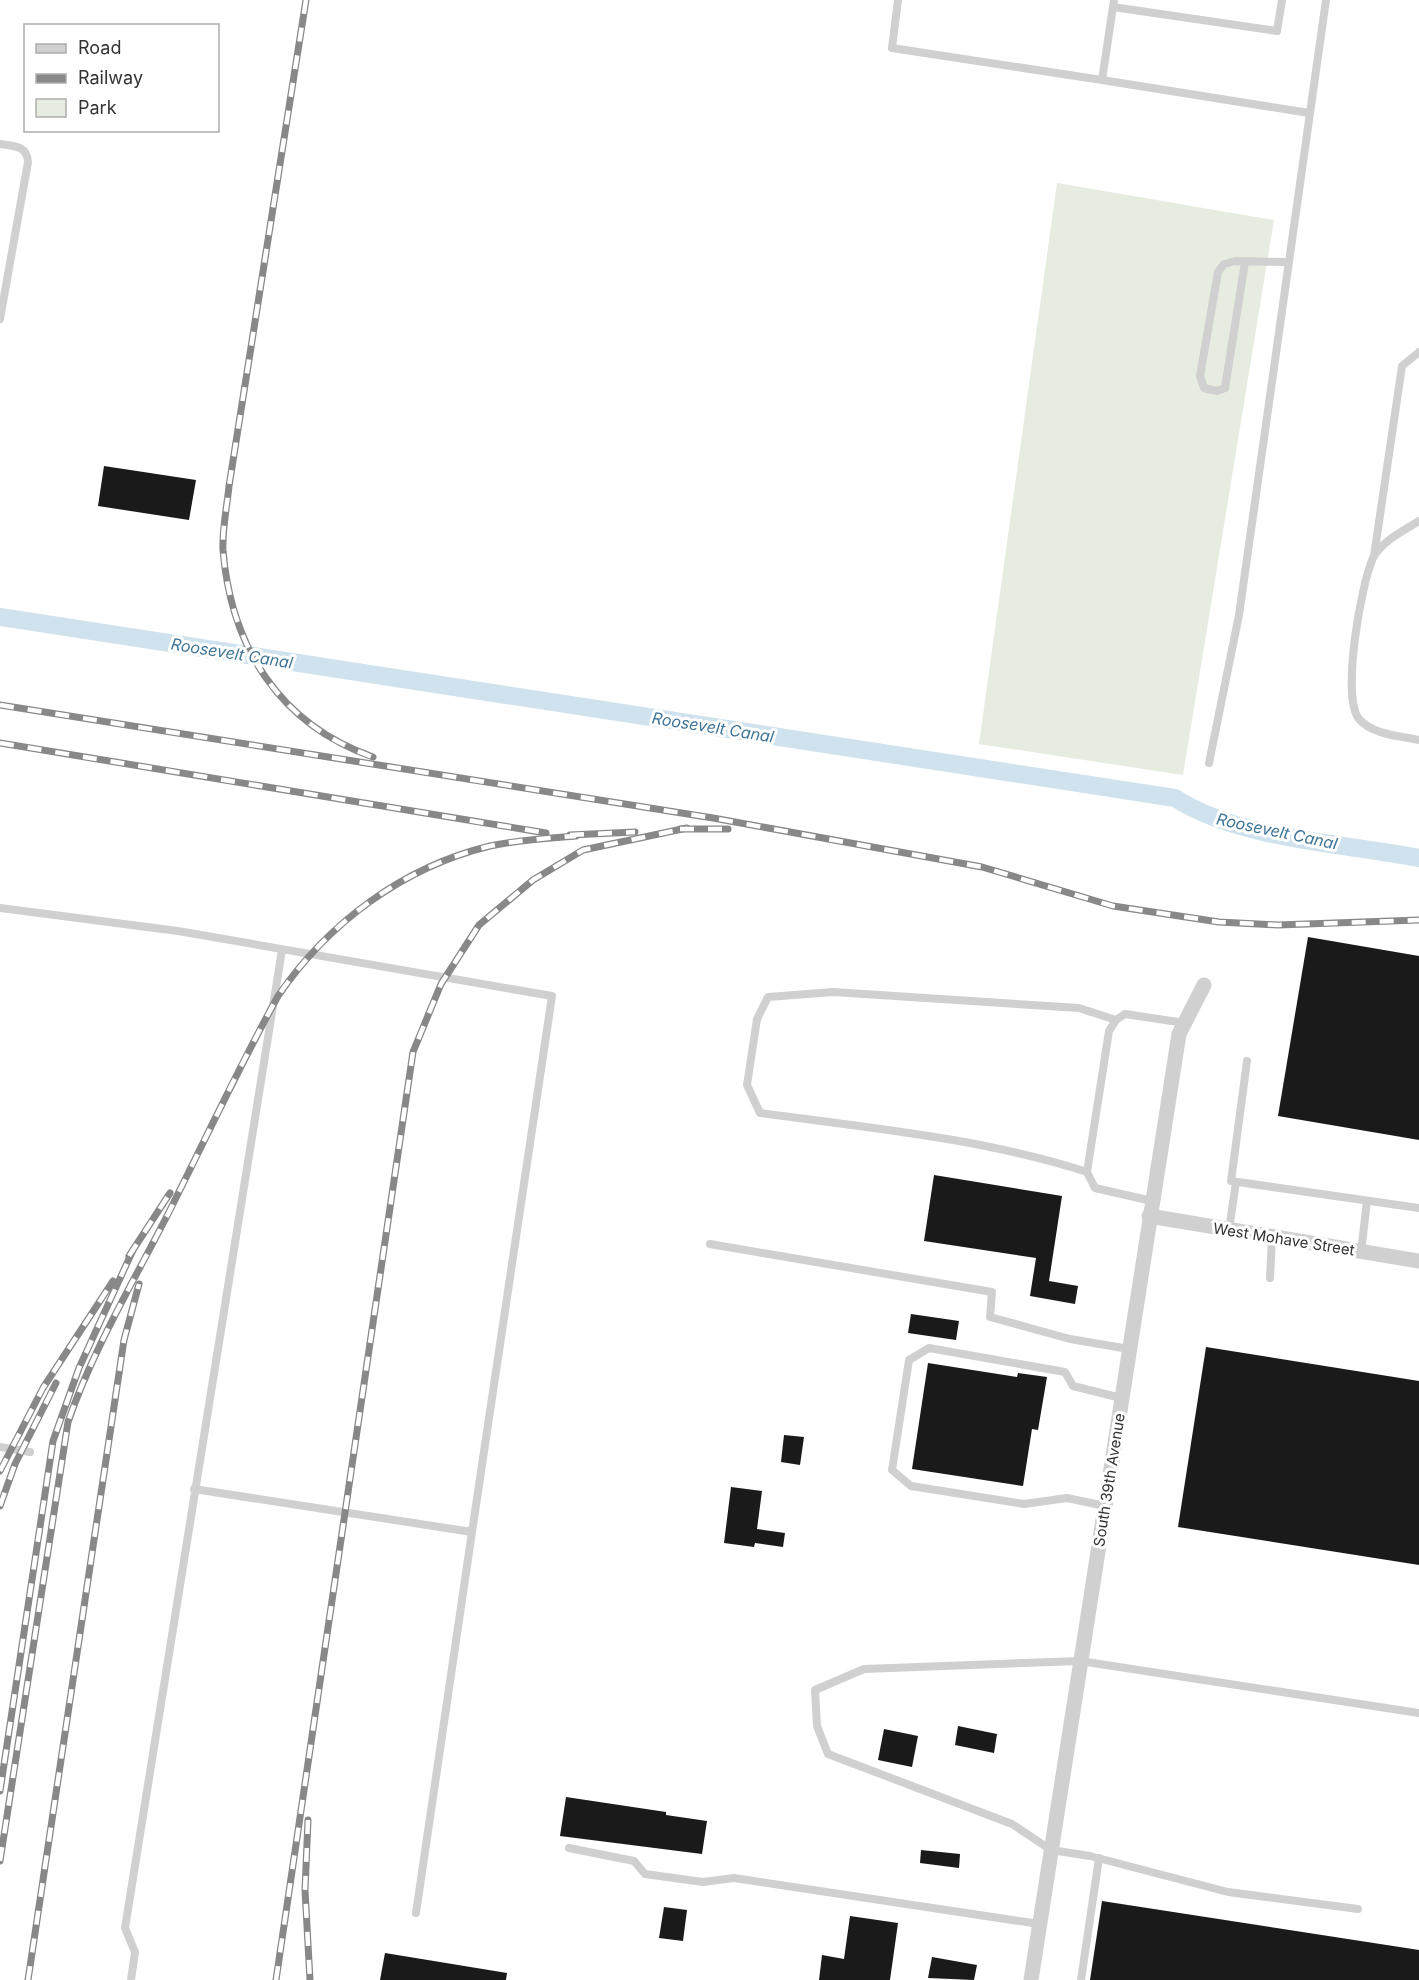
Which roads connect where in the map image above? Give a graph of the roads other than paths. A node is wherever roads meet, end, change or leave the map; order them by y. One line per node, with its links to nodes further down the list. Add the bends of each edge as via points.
1 (898, 0): 5 (lane, via 892,48)
2 (1282, 0): 4 (lane, via 1277,31)
3 (1326, 0): 6 (lane)
4 (1114, 4): 5 (lane)
5 (1102, 80): 6 (lane)
6 (1309, 113): 9 (lane)
7 (0, 144): 10 (lane, via 21,147 28,162)
8 (1245, 262): 8 (lane, via 1224,264 1218,272 1200,376 1204,388 1225,388); 9 (lane)
9 (1288, 262): 15 (lane, via 1239,615)
10 (0, 319)
11 (1419, 352): 13 (lane, via 1402,366)
12 (1419, 521): 13 (lane, via 1392,537)
13 (1374, 556): 14 (lane, via 1364,585 1351,695 1359,719 1382,733)
14 (1419, 740)
15 (1209, 764)
16 (0, 908): 17 (lane, via 178,931)
17 (282, 950): 38 (lane); 40 (lane, via 552,996)
18 (1204, 984): 20 (street, South 39th Avenue)
19 (1116, 1020): 20 (lane, via 1125,1014); 22 (lane, via 1109,1031); 22 (lane, via 1080,1008 833,992 768,997 757,1019 747,1085 760,1113 972,1142)
20 (1185, 1023): 24 (street, South 39th Avenue, via 1179,1034)
21 (1247, 1060): 23 (lane, via 1231,1181)
22 (1088, 1172): 24 (lane, via 1095,1188)
23 (1236, 1182): 25 (lane); 28 (lane)
24 (1152, 1201): 27 (street, South 39th Avenue)
25 (1368, 1201): 26 (lane); 31 (lane)
26 (1419, 1208)
27 (1149, 1216): 28 (street, West Mohave Street); 34 (street, South 39th Avenue)
28 (1229, 1230): 29 (street, West Mohave Street)
29 (1272, 1237): 31 (street, West Mohave Street); 33 (lane)
30 (710, 1244): 34 (lane, via 992,1292 990,1317 1070,1340)
31 (1361, 1252): 32 (street, West Mohave Street)
32 (1419, 1261)
33 (1269, 1278)
34 (1129, 1349): 35 (street, South 39th Avenue)
35 (1121, 1398): 39 (street, South 39th Avenue); 39 (lane, via 1073,1386 1065,1372 929,1348 909,1360 892,1470 903,1481 911,1486 1024,1504 1067,1498)
36 (0, 1447): 37 (lane)
37 (30, 1452)
38 (194, 1489): 40 (lane); 49 (lane, via 125,1928 135,1952)
39 (1104, 1506): 41 (street, South 39th Avenue)
40 (472, 1532): 47 (lane)
41 (1080, 1661): 42 (lane); 44 (street, South 39th Avenue); 44 (lane, via 864,1669 815,1690 817,1726 828,1754 1012,1824)
42 (1419, 1713)
43 (569, 1848): 48 (lane, via 634,1861 645,1874 703,1882 734,1878)
44 (1051, 1850): 45 (lane); 48 (street, South 39th Avenue)
45 (1099, 1858): 46 (lane, via 1228,1892); 51 (lane)
46 (1358, 1909)
47 (416, 1913)
48 (1040, 1924): 50 (street, South 39th Avenue)
49 (131, 1980)
50 (1031, 1980)
51 (1081, 1980)

